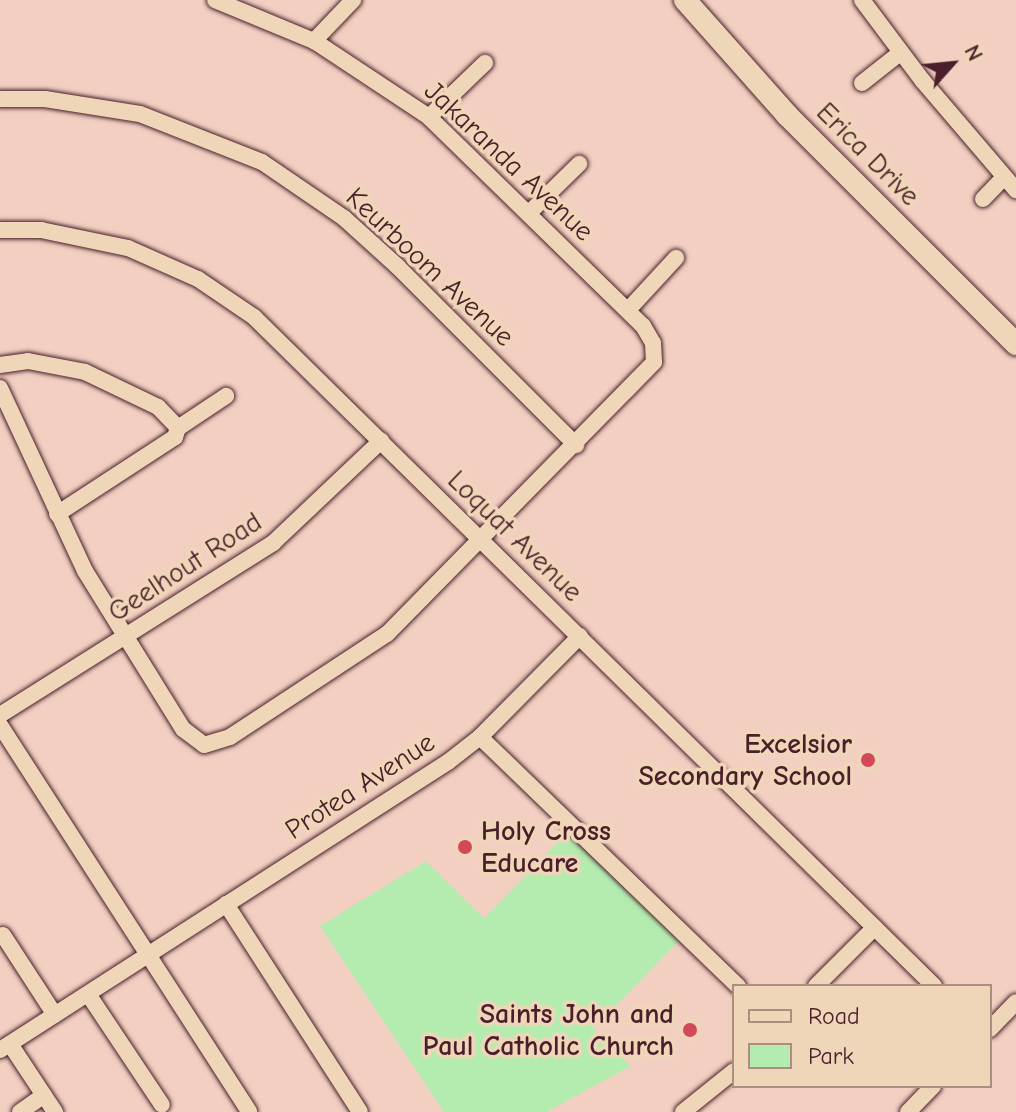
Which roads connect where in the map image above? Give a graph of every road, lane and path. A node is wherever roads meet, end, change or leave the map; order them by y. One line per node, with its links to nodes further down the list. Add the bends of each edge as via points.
1 (215, 0): 5 (street, Jakaranda Avenue)
2 (353, 0): 5 (street)
3 (685, 0): 19 (main road, Erica Drive, via 787,115)
4 (862, 0): 6 (street)
5 (314, 41): 10 (street, Jakaranda Avenue)
6 (900, 53): 8 (street); 12 (street)
7 (485, 63): 10 (street)
8 (862, 83)
9 (0, 99): 25 (street, Keurboom Avenue, via 45,99 140,114 262,162 344,218)
10 (429, 117): 15 (street, Jakaranda Avenue)
11 (579, 164): 15 (street)
12 (1004, 177): 13 (street); 14 (street)
13 (1016, 190)
14 (983, 199)
15 (530, 212): 18 (street, Jakaranda Avenue)
16 (0, 230): 24 (street, Loquat Avenue, via 93,239 198,279 290,348)
17 (676, 258): 18 (street)
18 (628, 310): 25 (street, Jakaranda Avenue, via 649,334 655,351 644,377)
19 (1016, 344)
20 (0, 365): 23 (street, via 28,361 85,372 158,407)
21 (0, 388): 26 (street)
22 (226, 396): 23 (street)
23 (178, 428): 26 (street, via 175,437)
24 (381, 441): 27 (street, Loquat Avenue); 29 (street, Geelhout Road, via 293,528)
25 (576, 445): 27 (street)
26 (57, 514): 29 (street)
27 (483, 539): 28 (street, Loquat Avenue); 29 (street, via 387,634 214,744 189,736)
28 (580, 636): 32 (street, Protea Avenue); 34 (street, Loquat Avenue)
29 (125, 638): 30 (street, Geelhout Road)
30 (0, 715)
31 (0, 725): 36 (street)
32 (480, 737): 33 (street, Protea Avenue); 37 (street)
33 (226, 904): 36 (street, Protea Avenue); 52 (street)
34 (875, 927): 38 (street); 39 (street, Loquat Avenue)
35 (3, 935): 42 (street)
36 (148, 955): 40 (street, Protea Avenue); 51 (street)
37 (736, 984)
38 (818, 984)
39 (932, 984)
40 (88, 994): 42 (street, Protea Avenue); 48 (street)
41 (1016, 1002): 43 (street)
42 (55, 1015): 44 (street, Protea Avenue)
43 (992, 1027)
44 (5, 1047): 47 (street)
45 (732, 1073): 53 (street)
46 (931, 1088): 54 (street)
47 (44, 1095): 49 (street); 50 (street)
48 (162, 1105)
49 (20, 1112)
50 (55, 1112)
51 (249, 1112)
52 (360, 1112)
53 (683, 1112)
54 (908, 1112)

